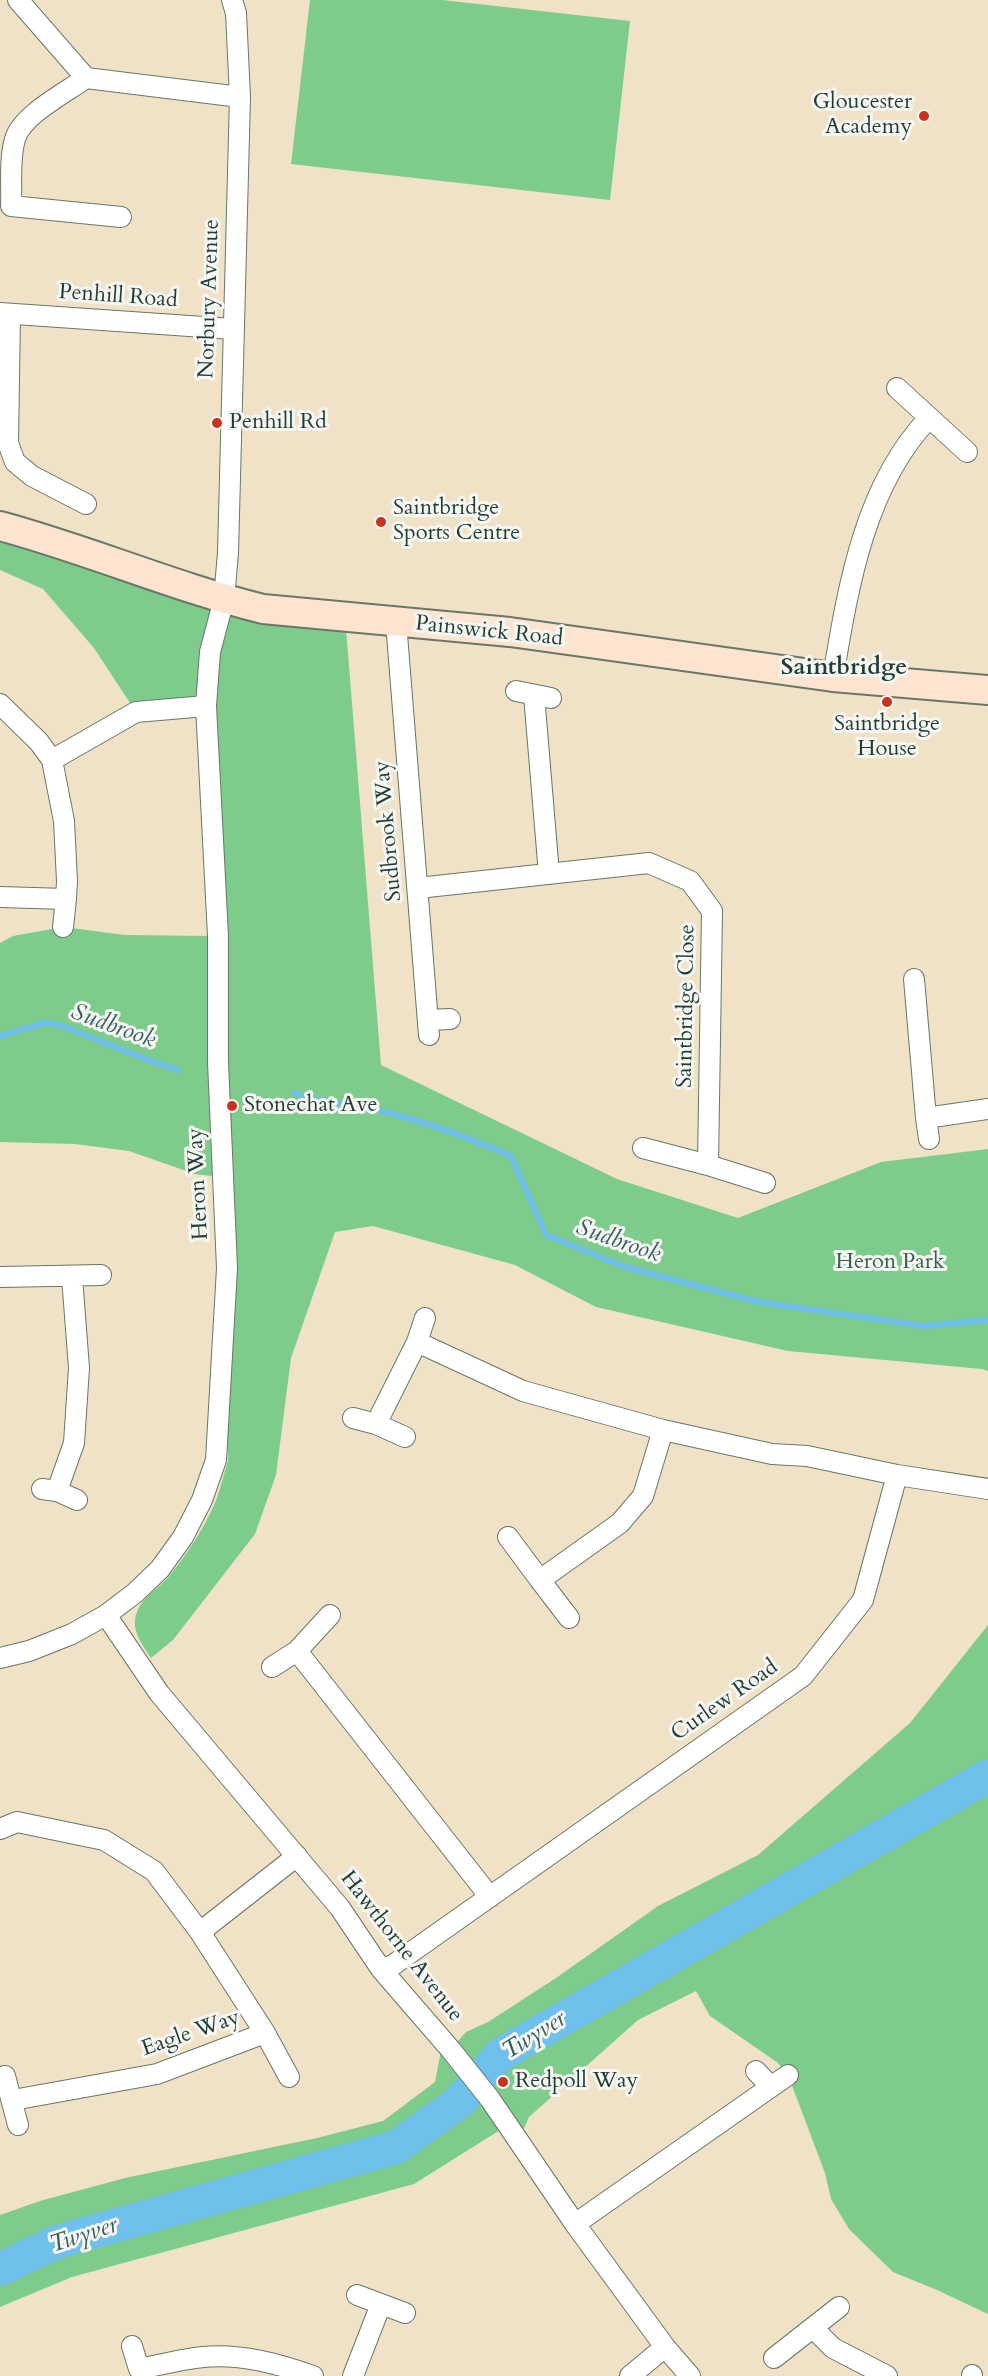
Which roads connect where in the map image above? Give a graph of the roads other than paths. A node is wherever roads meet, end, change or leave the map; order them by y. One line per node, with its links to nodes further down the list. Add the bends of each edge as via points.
1 (18, 0): 3 (street)
2 (232, 0): 4 (street, Norbury Avenue)
3 (86, 78): 4 (street); 5 (street, via 28,119 15,137 11,206)
4 (240, 97): 7 (street, Norbury Avenue)
5 (121, 217)
6 (5, 313): 7 (street, Penhill Road); 11 (street, via 8,443 15,462 32,477)
7 (232, 328): 13 (street, Norbury Avenue)
8 (897, 388): 9 (street)
9 (928, 417): 10 (street); 15 (street, via 897,459 870,517 849,586)
10 (967, 452)
11 (86, 504)
12 (0, 526): 13 (main road, Painswick Road)
13 (224, 599): 14 (main road, Painswick Road, via 263,609); 19 (street, Heron Way, via 210,652)
14 (396, 622): 15 (main road, Painswick Road, via 510,632); 22 (street, Sudbrook Way)
15 (833, 677): 16 (main road, Painswick Road)
16 (988, 690)
17 (533, 695): 21 (street)
18 (0, 704): 20 (street)
19 (206, 706): 20 (street, via 136,712); 48 (street, Heron Way, via 218,936 218,1062 227,1268 216,1460 183,1537 160,1569)
20 (52, 760): 24 (street, via 64,821)
21 (549, 873): 22 (street, Saintbridge Close); 32 (street, Saintbridge Close, via 649,863 690,881 712,911)
22 (418, 888): 27 (street, Sudbrook Way, via 428,1028)
23 (0, 897): 24 (street)
24 (66, 899): 25 (street)
25 (63, 927)
26 (915, 978): 29 (street)
27 (450, 1019)
28 (988, 1108): 29 (street)
29 (926, 1118): 30 (street)
30 (929, 1139)
31 (643, 1148): 32 (street)
32 (708, 1164): 33 (street)
33 (765, 1183)
34 (101, 1275): 36 (street)
35 (0, 1277): 36 (street)
36 (72, 1277): 45 (street, via 79,1368 74,1443 50,1490)
37 (425, 1318): 38 (street)
38 (417, 1342): 40 (street); 41 (street, via 523,1391)
39 (353, 1418): 40 (street)
40 (376, 1424): 42 (street)
41 (663, 1430): 43 (street); 47 (street, via 643,1496 620,1523)
42 (405, 1437)
43 (897, 1475): 44 (street); 56 (street, Curlew Road, via 863,1600 803,1676)
44 (988, 1489)
45 (77, 1500)
46 (508, 1537): 47 (street)
47 (540, 1580): 50 (street)
48 (106, 1615): 52 (street, Heron Way, via 72,1634); 55 (street, Hawthorne Avenue, via 159,1693)
49 (330, 1615): 51 (street)
50 (569, 1618)
51 (297, 1651): 53 (street); 56 (street)
52 (0, 1658)
53 (272, 1667)
54 (0, 1829): 57 (street, Eagle Way, via 17,1822 104,1840 154,1871)
55 (297, 1856): 57 (street); 58 (street, Hawthorne Avenue, via 340,1908)
56 (490, 1897): 58 (street, Curlew Road, via 393,1965)
57 (200, 1932): 59 (street, Eagle Way)
58 (381, 1969): 67 (street, Hawthorne Avenue, via 490,2099)
59 (265, 2033): 63 (street); 65 (street, Eagle Way, via 157,2074)
60 (756, 2071): 64 (street)
61 (788, 2075): 64 (street)
62 (5, 2076): 65 (street)
63 (289, 2077)
64 (771, 2087): 67 (street)
65 (13, 2100): 66 (street)
66 (18, 2125)
67 (575, 2224): 74 (street, Hawthorne Avenue)
68 (357, 2295): 69 (street)
69 (381, 2304): 71 (street); 78 (street)
70 (839, 2307): 72 (street)
71 (405, 2313)
72 (813, 2328): 75 (street); 81 (street, via 833,2348)
73 (132, 2346): 76 (street, via 139,2369 204,2357)
74 (665, 2347): 79 (street); 80 (street, Hawthorne Avenue)
75 (774, 2358)
76 (244, 2367): 77 (street, via 287,2367)
77 (313, 2376)
78 (353, 2376)
79 (630, 2376)
80 (690, 2376)
81 (887, 2376)

